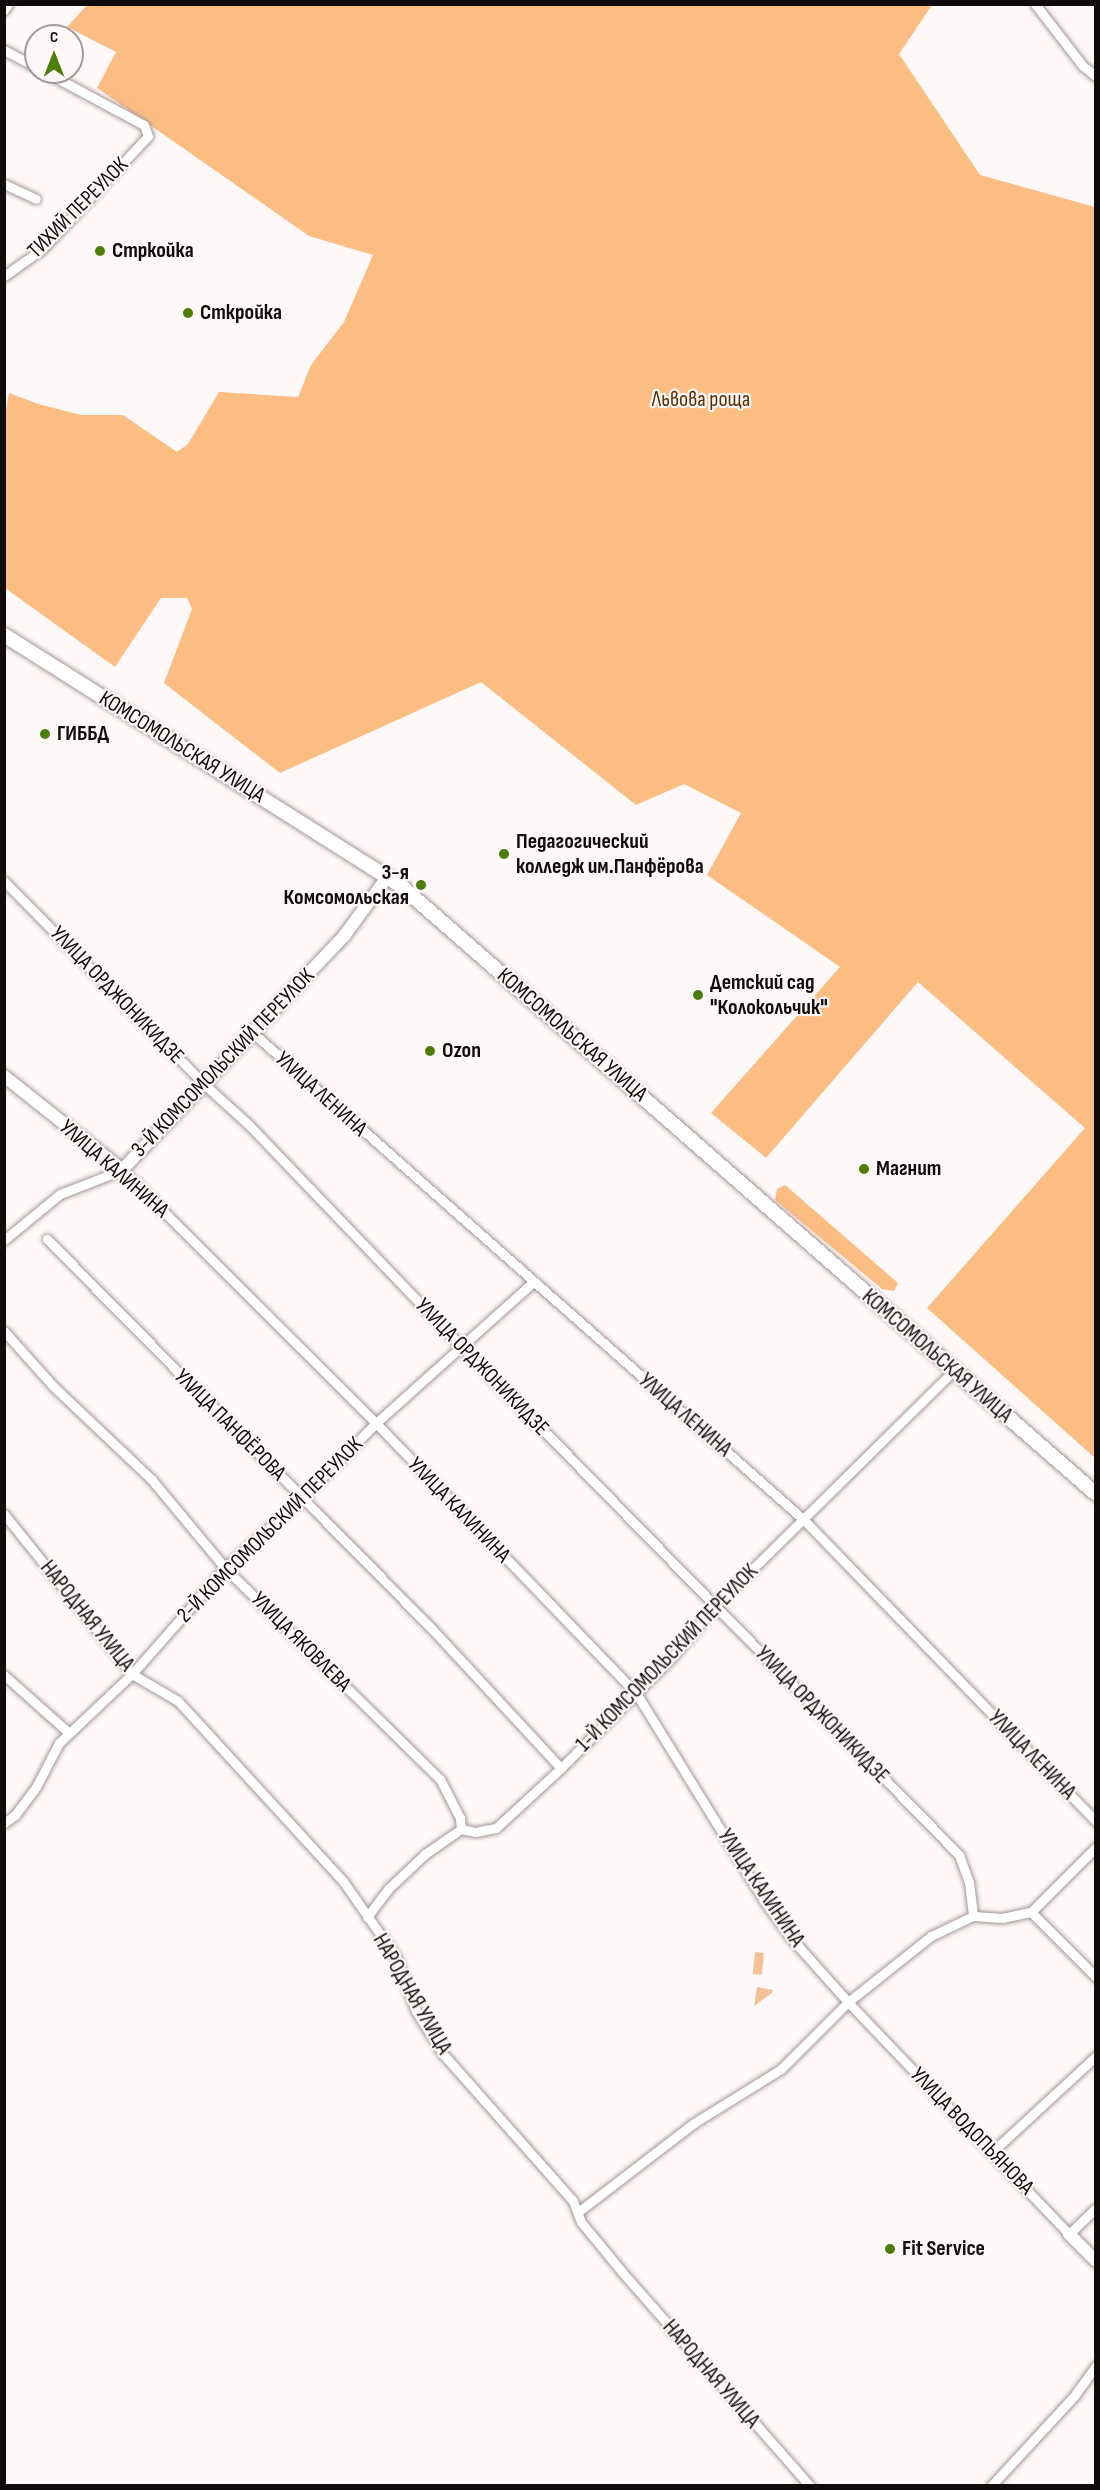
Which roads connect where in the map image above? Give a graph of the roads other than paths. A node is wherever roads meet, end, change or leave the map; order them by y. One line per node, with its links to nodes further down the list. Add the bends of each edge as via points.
1 (8, 4): 3 (street)
2 (1035, 4): 6 (street)
3 (4, 10)
4 (4, 50): 5 (street)
5 (24, 61)
6 (1095, 76)
7 (67, 84): 10 (street, ТИХИЙ ПЕРЕУЛОК, via 144,125 148,136 42,249)
8 (4, 184): 9 (street)
9 (36, 199)
10 (4, 276)
11 (4, 635): 12 (main road, КОМСОМОЛЬСКАЯ УЛИЦА)
12 (388, 876): 14 (street, 3-Й КОМСОМОЛЬСКИЙ ПЕРЕУЛОК, via 344,936); 23 (main road, КОМСОМОЛЬСКАЯ УЛИЦА)
13 (4, 881): 16 (street, УЛИЦА ОРДЖОНИКИДЗЕ)
14 (253, 1033): 16 (street, 3-Й КОМСОМОЛЬСКИЙ ПЕРЕУЛОК); 20 (street, УЛИЦА ЛЕНИНА)
15 (4, 1076): 17 (street, УЛИЦА КАЛИНИНА)
16 (204, 1084): 17 (street, 3-Й КОМСОМОЛЬСКИЙ ПЕРЕУЛОК); 22 (street, УЛИЦА ОРДЖОНИКИДЗЕ, via 249,1125)
17 (122, 1170): 19 (street, 3-Й КОМСОМОЛЬСКИЙ ПЕРЕУЛОК, via 60,1194); 24 (street, УЛИЦА КАЛИНИНА)
18 (47, 1239): 26 (street, УЛИЦА ПАНФЁРОВА)
19 (4, 1240)
20 (533, 1282): 22 (street, 2-Й КОМСОМОЛЬСКИЙ ПЕРЕУЛОК); 28 (street, УЛИЦА ЛЕНИНА)
21 (4, 1331): 29 (street, УЛИЦА ЯКОВЛЕВА, via 53,1386 152,1480)
22 (460, 1345): 24 (street, 2-Й КОМСОМОЛЬСКИЙ ПЕРЕУЛОК); 30 (street, УЛИЦА ОРДЖОНИКИДЗЕ)
23 (954, 1370): 25 (main road, КОМСОМОЛЬСКАЯ УЛИЦА); 28 (street, 1-Й КОМСОМОЛЬСКИЙ ПЕРЕУЛОК)
24 (376, 1423): 26 (street, 2-Й КОМСОМОЛЬСКИЙ ПЕРЕУЛОК); 33 (street, УЛИЦА КАЛИНИНА)
25 (1095, 1494)
26 (302, 1498): 29 (street, 2-Й КОМСОМОЛЬСКИЙ ПЕРЕУЛОК); 35 (street, УЛИЦА ПАНФЁРОВА)
27 (4, 1514): 31 (street, НАРОДНАЯ УЛИЦА)
28 (804, 1520): 30 (street, 1-Й КОМСОМОЛЬСКИЙ ПЕРЕУЛОК); 36 (street, УЛИЦА ЛЕНИНА)
29 (225, 1568): 31 (street, 2-Й КОМСОМОЛЬСКИЙ ПЕРЕУЛОК); 38 (street, УЛИЦА ЯКОВЛЕВА, via 440,1779 460,1818)
30 (715, 1606): 33 (street, 1-Й КОМСОМОЛЬСКИЙ ПЕРЕУЛОК); 41 (street, УЛИЦА ОРДЖОНИКИДЗЕ, via 959,1855 969,1882)
31 (132, 1674): 34 (street, 2-Й КОМСОМОЛЬСКИЙ ПЕРЕУЛОК); 42 (street, НАРОДНАЯ УЛИЦА, via 178,1701 344,1881)
32 (4, 1675): 34 (street)
33 (636, 1693): 35 (street, 1-Й КОМСОМОЛЬСКИЙ ПЕРЕУЛОК); 44 (street, УЛИЦА КАЛИНИНА, via 763,1899 791,1938)
34 (69, 1733): 37 (street, 2-Й КОМСОМОЛЬСКИЙ ПЕРЕУЛОК, via 59,1743 36,1787)
35 (561, 1767): 38 (street, 1-Й КОМСОМОЛЬСКИЙ ПЕРЕУЛОК, via 496,1828 475,1832)
36 (1095, 1821)
37 (4, 1823)
38 (461, 1829): 42 (street, via 425,1854 389,1888)
39 (1095, 1847): 40 (street)
40 (1031, 1912): 41 (street, via 1002,1918); 43 (street)
41 (973, 1916): 44 (street, via 931,1936)
42 (367, 1917): 48 (street, НАРОДНАЯ УЛИЦА, via 396,1958 416,2011 443,2054)
43 (1095, 1977)
44 (848, 2002): 46 (street, УЛИЦА ВОДОПЬЯНОВА); 48 (street, via 781,2069 694,2123)
45 (1095, 2056): 46 (street)
46 (993, 2152): 49 (street, УЛИЦА ВОДОПЬЯНОВА)
47 (1095, 2208): 49 (street)
48 (578, 2212): 52 (street, НАРОДНАЯ УЛИЦА, via 581,2222 622,2272)
49 (1069, 2234): 50 (street, УЛИЦА ВОДОПЬЯНОВА)
50 (1095, 2261)
51 (1095, 2366): 53 (street, via 1074,2396)
52 (810, 2486)
53 (991, 2486)

